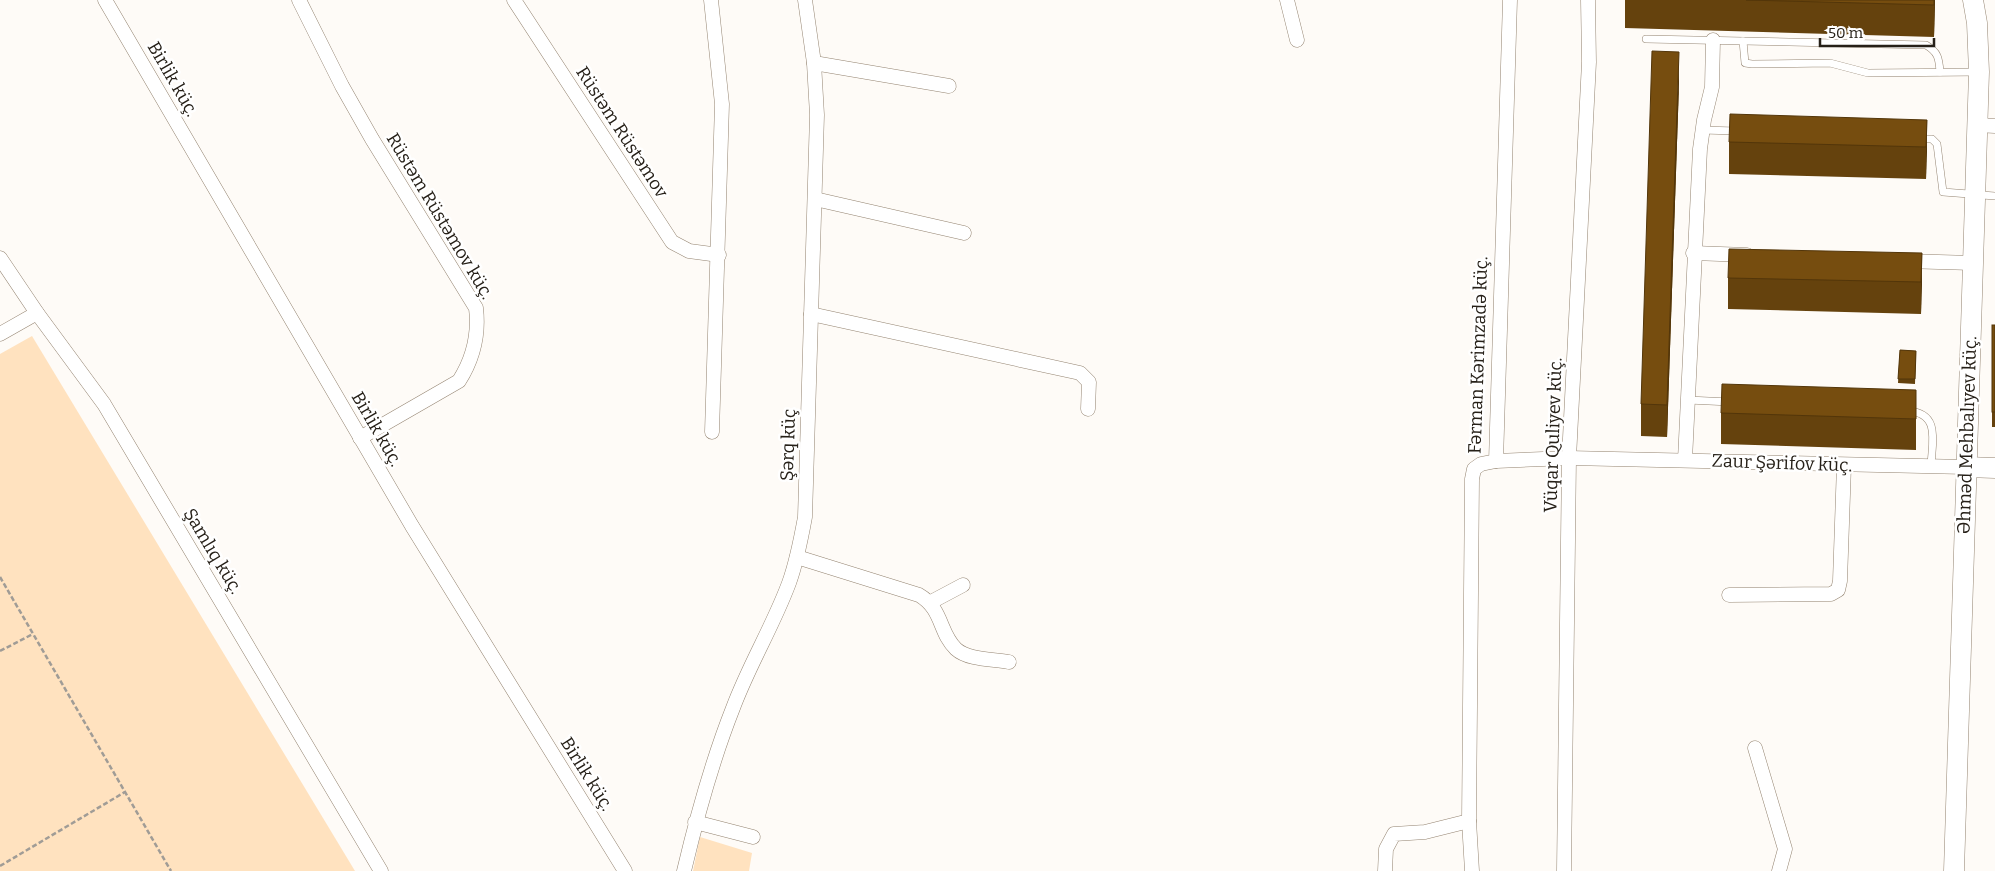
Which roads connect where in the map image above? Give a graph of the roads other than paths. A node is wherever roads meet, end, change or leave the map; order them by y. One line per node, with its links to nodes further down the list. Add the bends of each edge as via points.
1 (105, 0): 40 (street, Birlik küç.)
2 (299, 0): 40 (street, Rüstəm Rüstəmov küç., via 372,139 476,308 478,326 468,367 459,381)
3 (514, 0): 27 (street, Rüstəm Rüstəmov, via 672,242 689,251)
4 (711, 0): 27 (street, via 722,104)
5 (805, 0): 14 (street, Şərq küç)
6 (1287, 0): 11 (street)
7 (1510, 0): 43 (street, Fərman Kərimzadə küç.)
8 (1588, 0): 41 (street, Vüqar Quliyev küç., via 1588,81)
9 (1973, 0): 16 (street, Əhməd Mehbalıyev küç.)
10 (1646, 38): 12 (lane)
11 (1297, 40)
12 (1713, 40): 13 (lane); 19 (street, via 1712,87)
13 (1743, 40): 15 (lane, via 1926,45 1939,56); 15 (lane, via 1745,63 1830,63 1868,73)
14 (814, 63): 17 (street); 24 (street, Şərq küç, via 817,115)
15 (1940, 72): 16 (lane)
16 (1979, 72): 18 (street, Əhməd Mehbalıyev küç.)
17 (949, 86)
18 (1986, 125): 22 (street, Əhməd Mehbalıyev küç.)
19 (1702, 130): 20 (lane); 26 (street)
20 (1740, 131)
21 (1913, 139): 22 (lane, via 1932,140 1937,144 1943,192)
22 (1975, 194): 23 (lane); 31 (street, Əhməd Mehbalıyev küç.)
23 (1995, 196)
24 (815, 199): 25 (street); 33 (street, Şərq küç)
25 (964, 233)
26 (1693, 253): 28 (street); 35 (street)
27 (718, 255): 39 (street)
28 (1763, 256)
29 (0, 258): 32 (street, Şamlıq küç.)
30 (1893, 260): 31 (street)
31 (1973, 263): 46 (street, Əhməd Mehbalıyev küç.)
32 (37, 313): 34 (street); 57 (street, Şamlıq küç., via 104,404)
33 (811, 314): 37 (street, via 1080,373 1089,382); 48 (street, Şərq küç, via 805,517)
34 (0, 334)
35 (1688, 400): 36 (lane); 42 (street)
36 (1736, 402)
37 (1088, 409)
38 (1901, 410): 45 (lane, via 1922,413 1930,420)
39 (712, 432)
40 (360, 438): 58 (street, Birlik küç.)
41 (1569, 458): 42 (street, Zaur Şərifov küç.); 43 (street, Zaur Şərifov küç.); 62 (street, Vüqar Quliyev küç.)
42 (1685, 460): 44 (street, Zaur Şərifov küç.)
43 (1496, 461): 54 (street, Fərman Kərimzadə küç., via 1474,469 1472,479)
44 (1844, 466): 45 (street, Zaur Şərifov küç.); 50 (street, via 1838,590 1831,594)
45 (1931, 466): 46 (street, Zaur Şərifov küç.)
46 (1966, 468): 47 (street, Zaur Şərifov küç.); 64 (street, Əhməd Mehbalıyev küç.)
47 (1995, 468)
48 (798, 557): 51 (street, via 919,595); 55 (street, Şərq küç, via 732,708)
49 (963, 586): 51 (street)
50 (1729, 595)
51 (931, 602): 52 (street, via 956,649 971,656)
52 (1009, 662)
53 (1755, 748): 63 (street, via 1785,849)
54 (1469, 821): 60 (street, via 1441,829 1394,834 1386,849); 61 (street)
55 (695, 822): 56 (street); 59 (street, Şərq küç)
56 (753, 837)
57 (381, 871)
58 (625, 871)
59 (684, 871)
60 (1385, 871)
61 (1472, 871)
62 (1564, 871)
63 (1779, 871)
64 (1954, 871)

